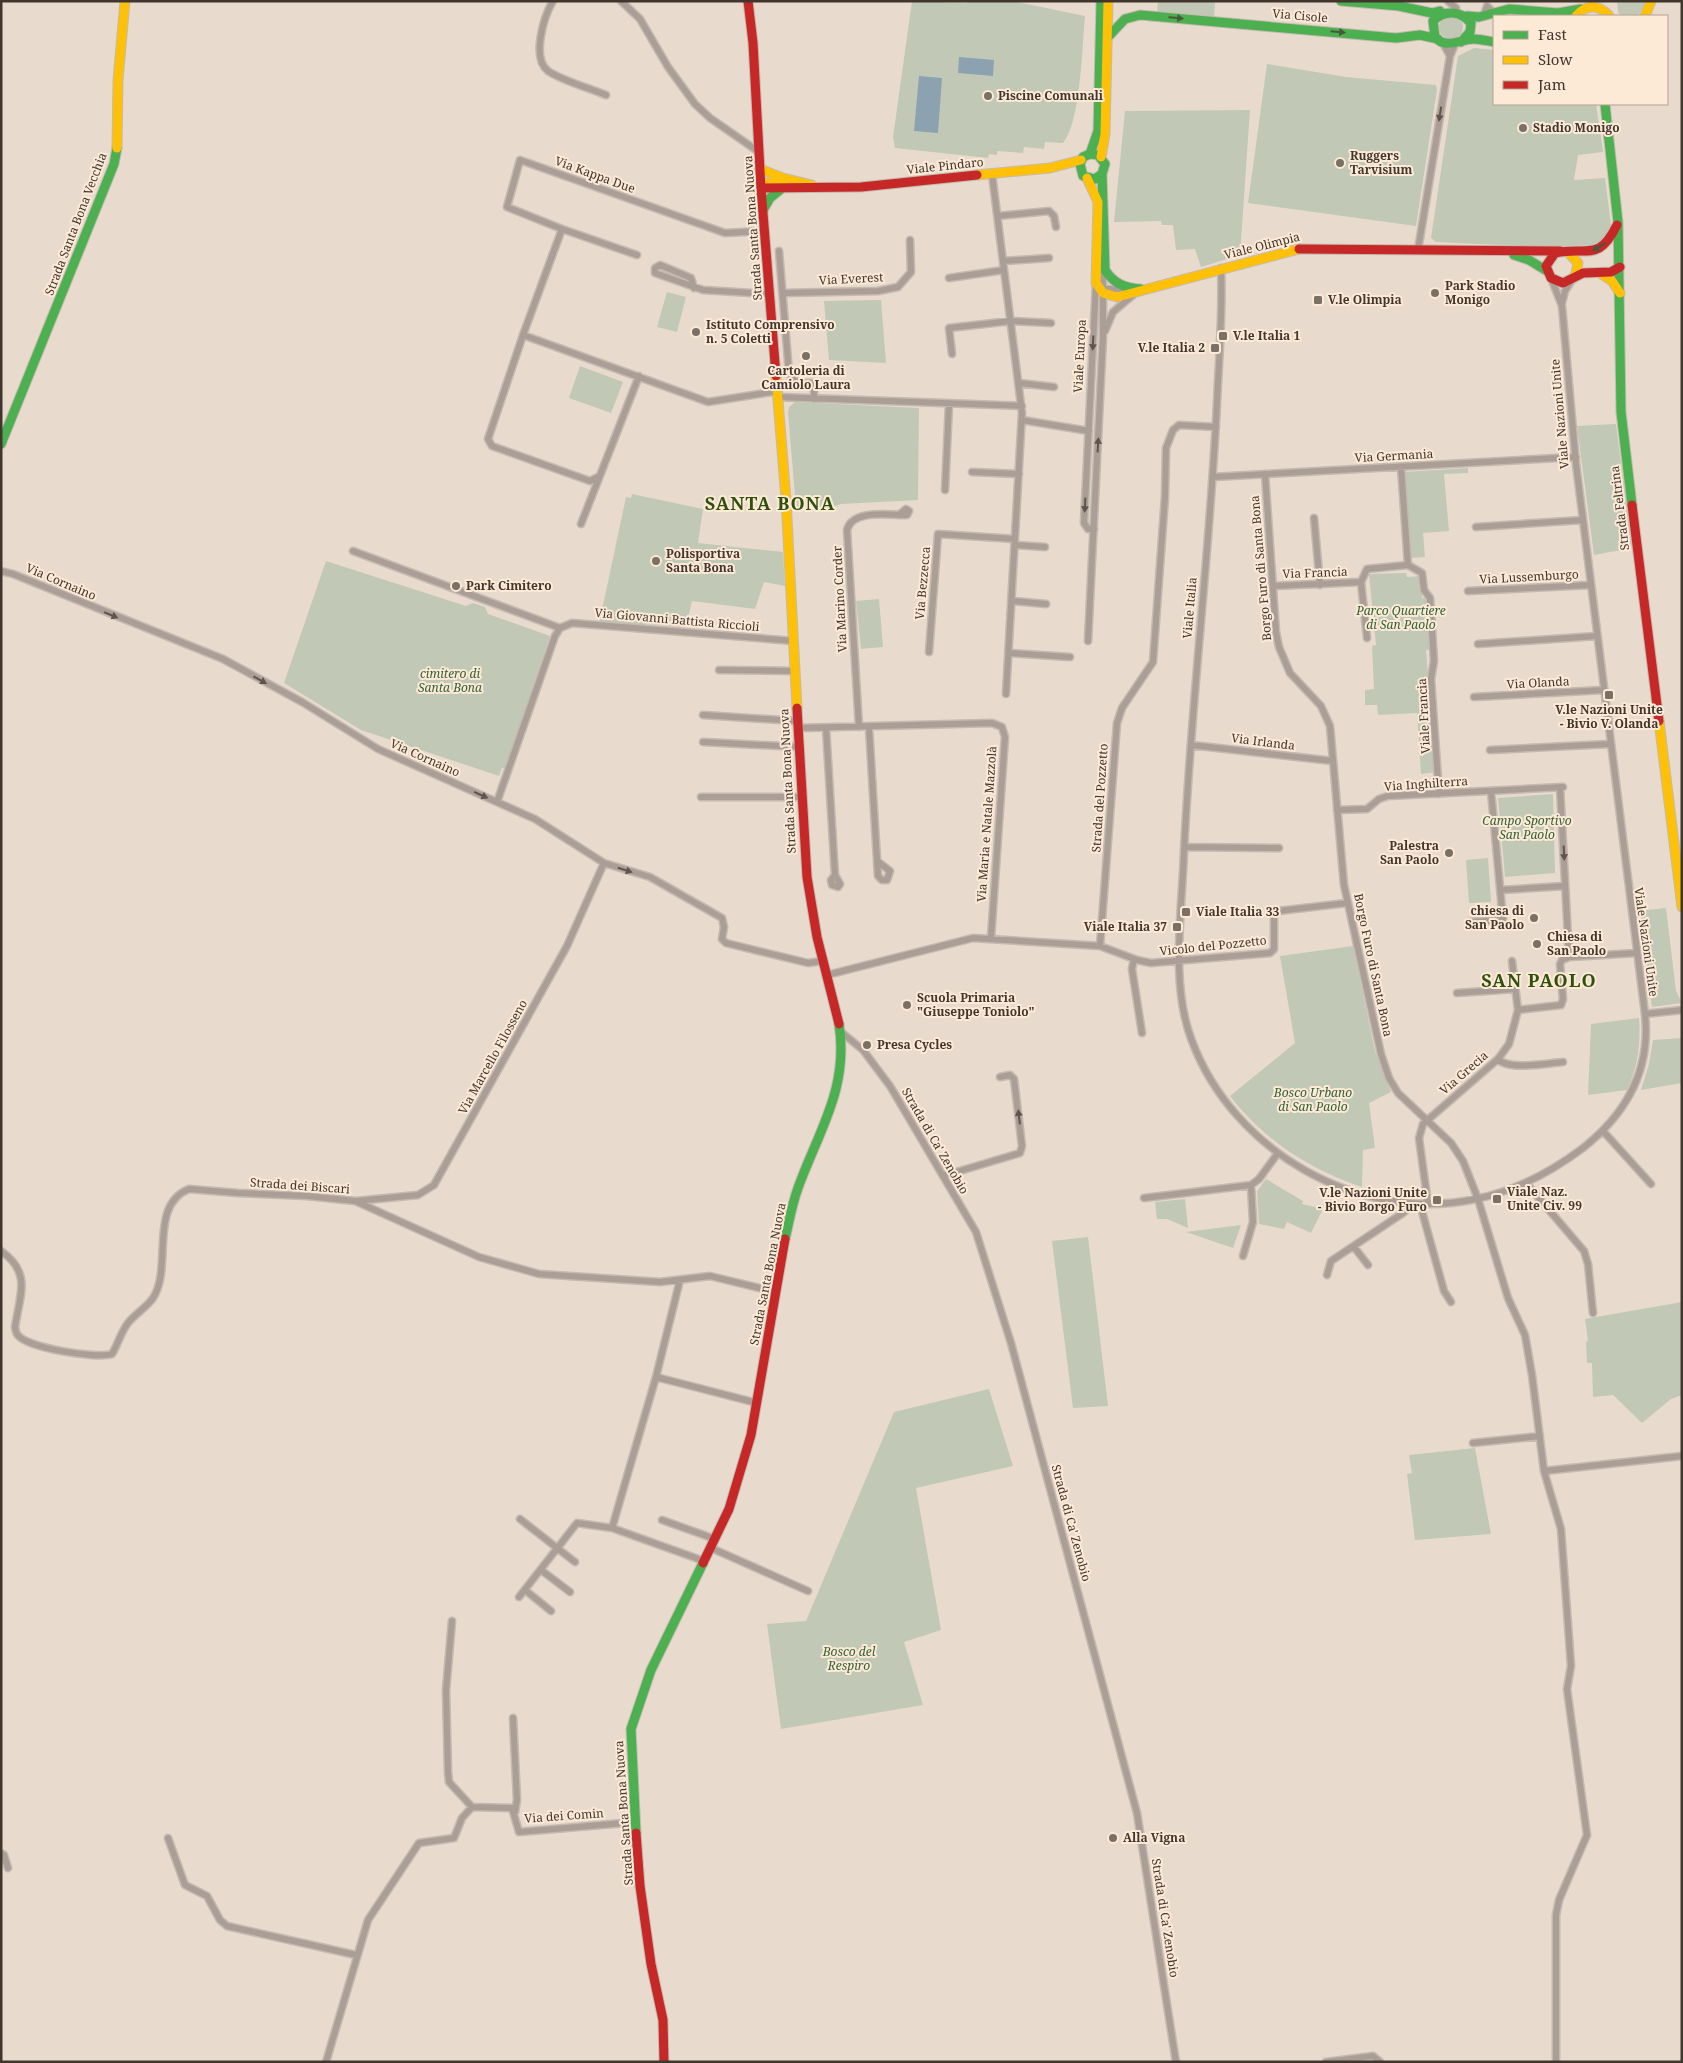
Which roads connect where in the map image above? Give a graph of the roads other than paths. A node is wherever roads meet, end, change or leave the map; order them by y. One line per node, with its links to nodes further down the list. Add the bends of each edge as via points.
1 (125, 1): 82 (street, Strada Santa Bona Vecchia, via 118,80 118,143 114,164)
2 (553, 1): 22 (street, via 540,39 542,60 547,70)
3 (621, 1): 24 (street, via 640,18 668,67 695,104)
4 (748, 1): 24 (street, Strada Santa Bona Nuova)
5 (1101, 1): 25 (street, via 1098,131)
6 (1108, 1): 17 (street, Viale Europa)
7 (1341, 1): 11 (street, Via Cisole, via 1399,6 1432,14)
8 (1609, 1): 14 (street)
9 (1651, 1): 15 (street)
10 (1594, 4): 13 (street); 14 (street)
11 (1445, 5): 16 (street, Via Cisole); 18 (street, via 1436,15 1432,28)
12 (1488, 9): 13 (street); 16 (street, via 1474,18)
13 (1579, 13)
14 (1607, 14)
15 (1644, 15)
16 (1467, 16): 20 (street, via 1470,27 1466,38)
17 (1108, 37): 18 (street, Via Cisole, one-way to 18, via 1122,20 1140,15 1396,38 1427,36); 26 (street, Viale Europa, via 1105,134)
18 (1440, 41): 20 (street, Via Cisole); 21 (street)
19 (1493, 42): 20 (street, Via Cisole, via 1470,38)
20 (1458, 43): 21 (street)
21 (1450, 56): 44 (street, one-way to 44)
22 (606, 95)
23 (1605, 105): 39 (street, Strada Feltrina)
24 (760, 152): 29 (street, Strada Santa Bona Nuova)
25 (1090, 154): 26 (street); 27 (street)
26 (1101, 157): 31 (street, Viale Europa, via 1105,168)
27 (1081, 160): 28 (street, Viale Pindaro); 32 (street, Viale Europa)
28 (1057, 167): 30 (street, Viale Pindaro); 32 (street, Viale Pindaro)
29 (760, 168): 33 (street, Viale Pindaro); 34 (street, Strada Santa Bona Nuova)
30 (992, 174): 35 (street, Viale Pindaro); 38 (street)
31 (1102, 174): 32 (street, via 1095,179); 51 (street, Viale Europa)
32 (1084, 175): 62 (street, Viale Europa, via 1098,202)
33 (805, 184): 34 (street, Viale Pindaro); 35 (street, Viale Pindaro)
34 (761, 186): 36 (street, Viale Pindaro); 37 (street, Strada Santa Bona Nuova)
35 (835, 188): 36 (street, Viale Pindaro)
36 (781, 189): 37 (street)
37 (763, 210): 42 (street, Strada Santa Bona Nuova)
38 (998, 216): 40 (street, via 1044,210 1054,216); 50 (street)
39 (1618, 222): 47 (street, Viale Olimpia, one-way to 47, via 1608,242 1597,250); 52 (street, Strada Feltrina)
40 (1056, 227)
41 (562, 229): 42 (street, Via Kappa Due, via 507,206 520,160 725,233); 48 (street); 69 (street)
42 (765, 231): 65 (street, Strada Santa Bona Nuova)
43 (910, 240): 63 (street, Via Everest, via 911,272 898,286 878,290)
44 (1418, 250): 46 (street, Viale Olimpia); 53 (street, Viale Olimpia, via 1304,248)
45 (779, 251): 63 (street)
46 (1504, 252): 47 (street, Viale Olimpia); 56 (street, Viale Olimpia, via 1529,260)
47 (1564, 252): 56 (street, via 1551,256 1546,266); 58 (street, via 1578,263)
48 (637, 255)
49 (1049, 258): 50 (street)
50 (1003, 261): 54 (street)
51 (1103, 264): 60 (street, via 1111,279); 62 (street, Viale Europa)
52 (1620, 267): 55 (street); 64 (street, Strada Feltrina)
53 (1221, 268): 61 (street, Viale Olimpia); 80 (street, Viale Italia)
54 (1004, 270): 57 (street); 67 (street)
55 (1599, 273): 58 (street, via 1588,272); 64 (street, via 1612,281)
56 (1549, 274): 58 (street, via 1558,283); 66 (street, Viale Nazioni Unite)
57 (949, 278)
58 (1574, 279): 66 (street, Viale Nazioni Unite, via 1565,291)
59 (694, 288): 59 (street, via 691,278 660,265 655,268 655,273); 65 (street)
60 (1128, 289): 61 (street); 62 (street)
61 (1145, 289): 62 (street, Viale Olimpia, via 1123,297); 70 (street, via 1124,300 1113,312)
62 (1099, 290): 70 (street, Viale Europa); 81 (street, Viale Europa, one-way to 81)
63 (783, 293): 76 (street, via 789,373 794,381 814,383)
64 (1620, 293): 148 (street, Strada Feltrina, via 1621,412)
65 (770, 294): 75 (street, Strada Santa Bona Nuova)
66 (1562, 306): 83 (street, Viale Nazioni Unite)
67 (1011, 321): 68 (street); 71 (street, via 948,328); 73 (street)
68 (1051, 323)
69 (523, 335): 72 (street); 88 (street, via 488,439 492,446 590,481)
70 (1103, 337): 96 (street, Viale Europa, one-way to 70)
71 (952, 354)
72 (639, 376): 75 (street, via 708,402); 88 (street)
73 (1019, 383): 74 (street); 78 (street)
74 (1054, 387)
75 (778, 394): 76 (street); 113 (street, Strada Santa Bona Nuova)
76 (814, 399): 77 (street)
77 (949, 404): 78 (street); 90 (street)
78 (1022, 406): 79 (street)
79 (1022, 420): 81 (street); 86 (street)
80 (1216, 427): 89 (street, Viale Italia); 151 (street, Strada del Pozzetto, via 1179,425 1170,435 1166,448 1153,662 1122,708 1117,724)
81 (1089, 431): 96 (street, Viale Europa, one-way to 96, via 1084,523 1088,529)
82 (1, 444)
83 (1576, 456): 84 (street, Via Germania); 93 (street, Viale Nazioni Unite)
84 (1401, 467): 87 (street, Via Germania); 100 (street)
85 (972, 472): 86 (street)
86 (1019, 474): 97 (street)
87 (1266, 474): 89 (street, Via Germania); 105 (street, Borgo Furo di Santa Bona)
88 (598, 477): 94 (street)
89 (1213, 477): 130 (street, Viale Italia)
90 (945, 490)
91 (899, 515): 125 (street, Via Marino Corder, via 868,515 853,519 847,530)
92 (1314, 518): 103 (street)
93 (1583, 520): 95 (street); 104 (street, Viale Nazioni Unite)
94 (581, 524)
95 (1476, 527)
96 (1094, 529): 112 (street, Viale Europa)
97 (1015, 542): 98 (street, Via Bezzecca); 107 (street); 115 (street, Via Bezzecca, via 938,534)
98 (1045, 546)
99 (353, 551): 109 (street, Via Giovanni Battista Riccioli)
100 (1408, 565): 102 (street, Via Francia, via 1367,569); 135 (street, Viale Francia, via 1422,573 1424,590 1430,598 1434,661 1431,678)
101 (1, 571): 138 (street, Via Cornaino, one-way to 138, via 223,659 378,749)
102 (1361, 582): 103 (street, Via Francia); 111 (street)
103 (1320, 585): 105 (street, Via Francia)
104 (1591, 585): 106 (street, Via Lussemburgo); 110 (street, Viale Nazioni Unite)
105 (1274, 586): 133 (street, Borgo Furo di Santa Bona, via 1279,647 1294,678 1325,711 1330,726)
106 (1468, 591)
107 (1012, 601): 108 (street); 116 (street)
108 (1046, 604)
109 (560, 628): 113 (street, Via Giovanni Battista Riccioli, via 572,623); 138 (street)
110 (1597, 636): 114 (street); 120 (street, Viale Nazioni Unite)
111 (1367, 638)
112 (1088, 640)
113 (794, 641): 119 (street, Strada Santa Bona Nuova)
114 (1478, 644)
115 (929, 652)
116 (1009, 653): 117 (street); 121 (street)
117 (1070, 657)
118 (720, 670): 119 (street)
119 (795, 672): 124 (street, Strada Santa Bona Nuova)
120 (1604, 690): 122 (street, Via Olanda); 129 (street, Viale Nazioni Unite)
121 (1006, 694)
122 (1474, 697)
123 (703, 715): 124 (street, Via Maria e Natale Mazzolà)
124 (798, 725): 127 (street, Via Maria e Natale Mazzolà); 131 (street, Strada Santa Bona Nuova)
125 (859, 727): 126 (street, Via Maria e Natale Mazzolà); 127 (street, Via Maria e Natale Mazzolà)
126 (869, 727): 142 (street); 150 (street, Via Maria e Natale Mazzolà, via 992,723 1002,727 1005,737)
127 (826, 728): 144 (street)
128 (703, 742): 131 (street)
129 (1610, 744): 132 (street); 153 (street, Viale Nazioni Unite)
130 (1191, 745): 133 (street, Via Irlanda); 140 (street, Viale Italia)
131 (799, 747): 137 (street, Strada Santa Bona Nuova)
132 (1490, 750)
133 (1333, 761): 139 (street, Borgo Furo di Santa Bona)
134 (1491, 791): 135 (street, Via Inghilterra); 145 (street, Via Inghilterra, one-way to 145, via 1561,787); 146 (street)
135 (1439, 794): 139 (street, Via Inghilterra, via 1388,796 1367,809)
136 (701, 797): 137 (street)
137 (801, 797): 156 (street, Strada Santa Bona Nuova, via 809,896)
138 (497, 802): 143 (street, Via Cornaino, via 535,819)
139 (1337, 810): 147 (street, Borgo Furo di Santa Bona)
140 (1185, 847): 141 (street); 152 (street, Viale Italia)
141 (1279, 848)
142 (877, 861)
143 (604, 863): 156 (street, Via Cornaino, one-way to 156, via 650,877 722,918 722,940 726,943 808,963); 179 (street, Via Marcello Filosseno, via 568,946 434,1185 418,1195)
144 (835, 875)
145 (1565, 886): 146 (street); 154 (street)
146 (1501, 890): 149 (street, via 1503,920)
147 (1348, 903): 157 (street, Vicolo del Pozzetto, via 1276,912 1272,952); 170 (street, Borgo Furo di Santa Bona, via 1386,1071 1402,1099)
148 (1682, 907)
149 (1469, 922)
150 (991, 938): 151 (street); 159 (street, via 958,941)
151 (1100, 946): 155 (street, Vicolo del Pozzetto)
152 (1180, 950): 157 (street, Viale Nazioni Unite)
153 (1637, 953): 154 (street); 164 (street, Viale Nazioni Unite)
154 (1569, 957): 162 (street, via 1560,964 1561,1005)
155 (1134, 959): 157 (street, Vicolo del Pozzetto, via 1151,963); 166 (street, via 1132,969)
156 (823, 961): 159 (street, Strada Santa Bona Nuova)
157 (1180, 961): 172 (street, Viale Nazioni Unite, via 1185,1020 1204,1071 1237,1115)
158 (1512, 961): 160 (street, Via Grecia)
159 (827, 975): 165 (street, Strada Santa Bona Nuova)
160 (1515, 989): 161 (street); 162 (street, Via Grecia)
161 (1456, 993)
162 (1518, 1010): 167 (street, Via Grecia, via 1508,1044)
163 (1682, 1010): 164 (street)
164 (1645, 1014): 171 (street, Viale Nazioni Unite, via 1646,1042 1637,1081 1624,1107)
165 (842, 1032): 173 (street, Strada di Ca' Zenobio, via 863,1050 890,1086); 188 (street, Strada Santa Bona Nuova, via 842,1059 836,1094 792,1207)
166 (1142, 1033)
167 (1498, 1059): 168 (street, via 1514,1066); 170 (street, Via Grecia)
168 (1563, 1062)
169 (1000, 1077): 173 (street, one-way to 169, via 1020,1153 1022,1146 1014,1078 1010,1075)
170 (1426, 1120): 178 (street, Borgo Furo di Santa Bona, via 1457,1151); 181 (street, via 1419,1134)
171 (1602, 1131): 174 (street, Viale Nazioni Unite, via 1572,1156); 175 (street)
172 (1278, 1153): 176 (street); 180 (street, Viale Nazioni Unite, via 1336,1185 1379,1198)
173 (943, 1176): 222 (street, Strada di Ca' Zenobio, via 983,1248 1134,1803)
174 (1526, 1183): 178 (street, Viale Nazioni Unite); 190 (street, via 1584,1251)
175 (1651, 1184)
176 (1251, 1185): 177 (street); 184 (street, via 1254,1222)
177 (1144, 1198)
178 (1478, 1198): 181 (street, Viale Nazioni Unite); 193 (street, Borgo Furo di Santa Bona, via 1508,1298 1525,1335)
179 (355, 1202): 183 (street, Strada dei Biscari, via 307,1196 185,1190 172,1201 166,1213 158,1284 153,1298 127,1324 112,1354 105,1356 62,1352 16,1334 22,1279 14,1260); 187 (street, Strada dei Biscari, via 479,1257 539,1274 660,1282)
180 (1416, 1204): 181 (street, Viale Nazioni Unite); 182 (street); 189 (street, via 1444,1291)
181 (1428, 1204)
182 (1354, 1247): 185 (street); 186 (street, via 1331,1261)
183 (1, 1251)
184 (1243, 1256)
185 (1368, 1265)
186 (1327, 1275)
187 (680, 1280): 188 (street, Strada dei Biscari, via 710,1276); 191 (street)
188 (776, 1292): 192 (street, Strada Santa Bona Nuova)
189 (1451, 1302)
190 (1593, 1313)
191 (656, 1377): 192 (street); 199 (street)
192 (757, 1402): 200 (street, Strada Santa Bona Nuova, via 742,1477)
193 (1540, 1436): 194 (street); 196 (street, Borgo Furo di Santa Bona)
194 (1473, 1443)
195 (1682, 1456): 196 (street)
196 (1544, 1470): 225 (street, Borgo Furo di Santa Bona, via 1561,1529 1571,1666 1567,1689 1587,1834 1556,1915)
197 (520, 1519): 201 (street)
198 (662, 1520): 200 (street)
199 (612, 1528): 201 (street, via 577,1523); 203 (street)
200 (715, 1539): 202 (street, Strada Santa Bona Nuova)
201 (558, 1548): 204 (street); 205 (street)
202 (710, 1548): 203 (street, Strada Santa Bona Nuova); 207 (street)
203 (704, 1561): 215 (street, Strada Santa Bona Nuova, via 651,1670 634,1717 631,1746)
204 (575, 1562)
205 (541, 1570): 206 (street); 208 (street)
206 (525, 1590): 209 (street); 210 (street)
207 (808, 1591)
208 (570, 1592)
209 (519, 1597)
210 (551, 1611)
211 (452, 1621): 213 (street, via 446,1690 449,1782)
212 (513, 1718): 214 (street)
213 (472, 1807): 214 (street, Via dei Comin, via 512,1808); 219 (street, via 462,1818 454,1838 419,1843 368,1920)
214 (514, 1813): 215 (street, Via dei Comin, via 519,1832)
215 (636, 1822): 221 (street, Strada Santa Bona Nuova, via 647,1941 664,2020)
216 (168, 1838): 219 (street, via 185,1885 207,1896 220,1920 228,1926)
217 (1, 1853): 218 (street)
218 (8, 1868)
219 (356, 1955): 220 (street)
220 (326, 2062)
221 (664, 2062)
222 (1176, 2062)
223 (1326, 2062): 224 (street, via 1374,2056)
224 (1380, 2062)
225 (1556, 2062)

